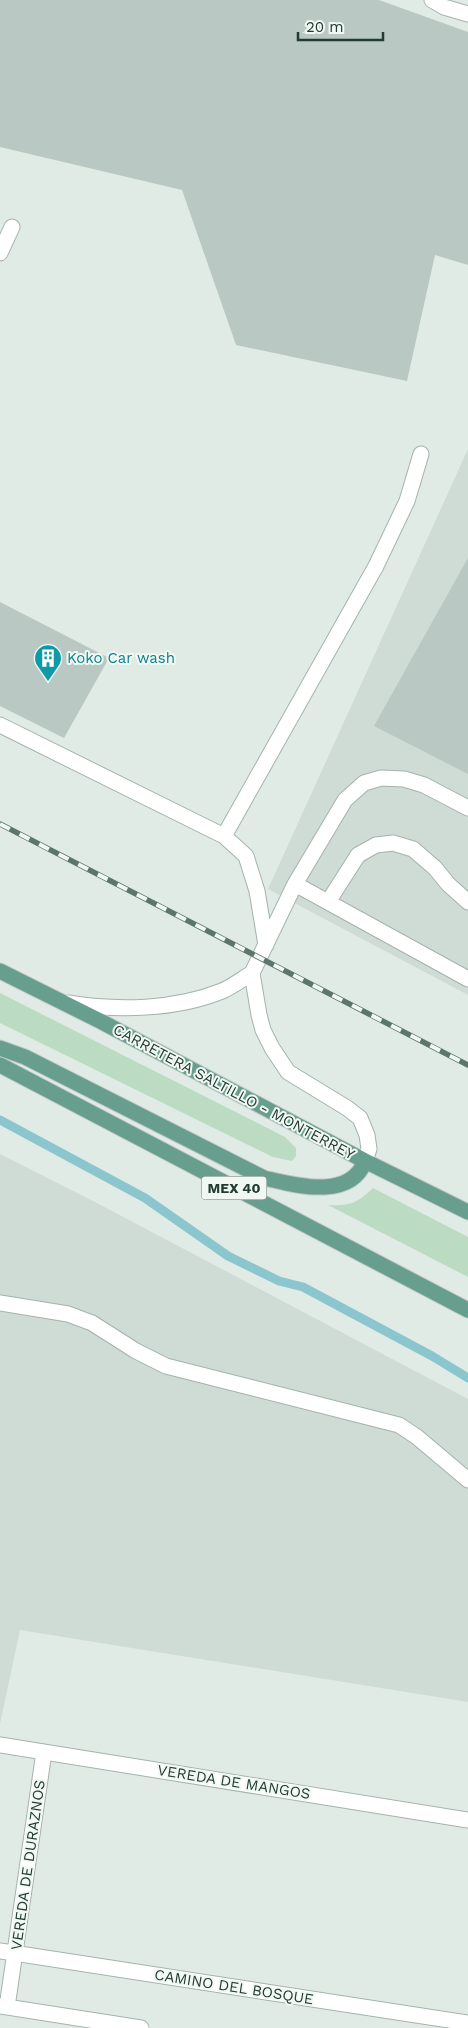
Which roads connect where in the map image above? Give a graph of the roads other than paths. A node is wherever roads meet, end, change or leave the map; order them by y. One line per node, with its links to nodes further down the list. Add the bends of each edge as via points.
1 (432, 0): 2 (street)
2 (468, 14)
3 (12, 227): 4 (street)
4 (0, 253)
5 (421, 454): 8 (street, via 407,501 376,566)
6 (0, 725): 8 (street)
7 (468, 808): 9 (street, via 424,785 404,779 381,778 364,783 345,800)
8 (224, 836): 12 (street, via 246,856 257,891)
9 (295, 884): 10 (street); 12 (street)
10 (328, 902): 11 (street, via 358,856 376,845 393,843 413,849); 15 (street)
11 (468, 902)
12 (266, 945): 14 (street)
13 (0, 971): 16 (main road, CARRETERA SALTILLO - MONTERREY)
14 (252, 973): 16 (street, via 222,991 164,1005 116,1008); 19 (street, via 258,1015 272,1048 288,1072 360,1118 368,1142)
15 (468, 978)
16 (60, 1002): 19 (main road, CARRETERA SALTILLO - MONTERREY)
17 (0, 1048): 19 (main road, via 25,1057 264,1178 325,1187 354,1178)
18 (0, 1065): 22 (main road, MEX 40)
19 (365, 1161): 20 (main road, CARRETERA SALTILLO - MONTERREY)
20 (468, 1212)
21 (0, 1303): 23 (street, via 68,1314 92,1323 166,1366 399,1425 417,1436)
22 (468, 1310)
23 (468, 1480)
24 (0, 1745): 25 (street, VEREDA DE MANGOS)
25 (44, 1752): 26 (street, VEREDA DE MANGOS); 27 (street, VEREDA DE DURAZNOS)
26 (468, 1820)
27 (8, 1952): 28 (street, VEREDA DE DURAZNOS); 29 (street, CAMINO DEL BOSQUE)
28 (4, 2007): 30 (street)
29 (468, 2023)
30 (141, 2028)

